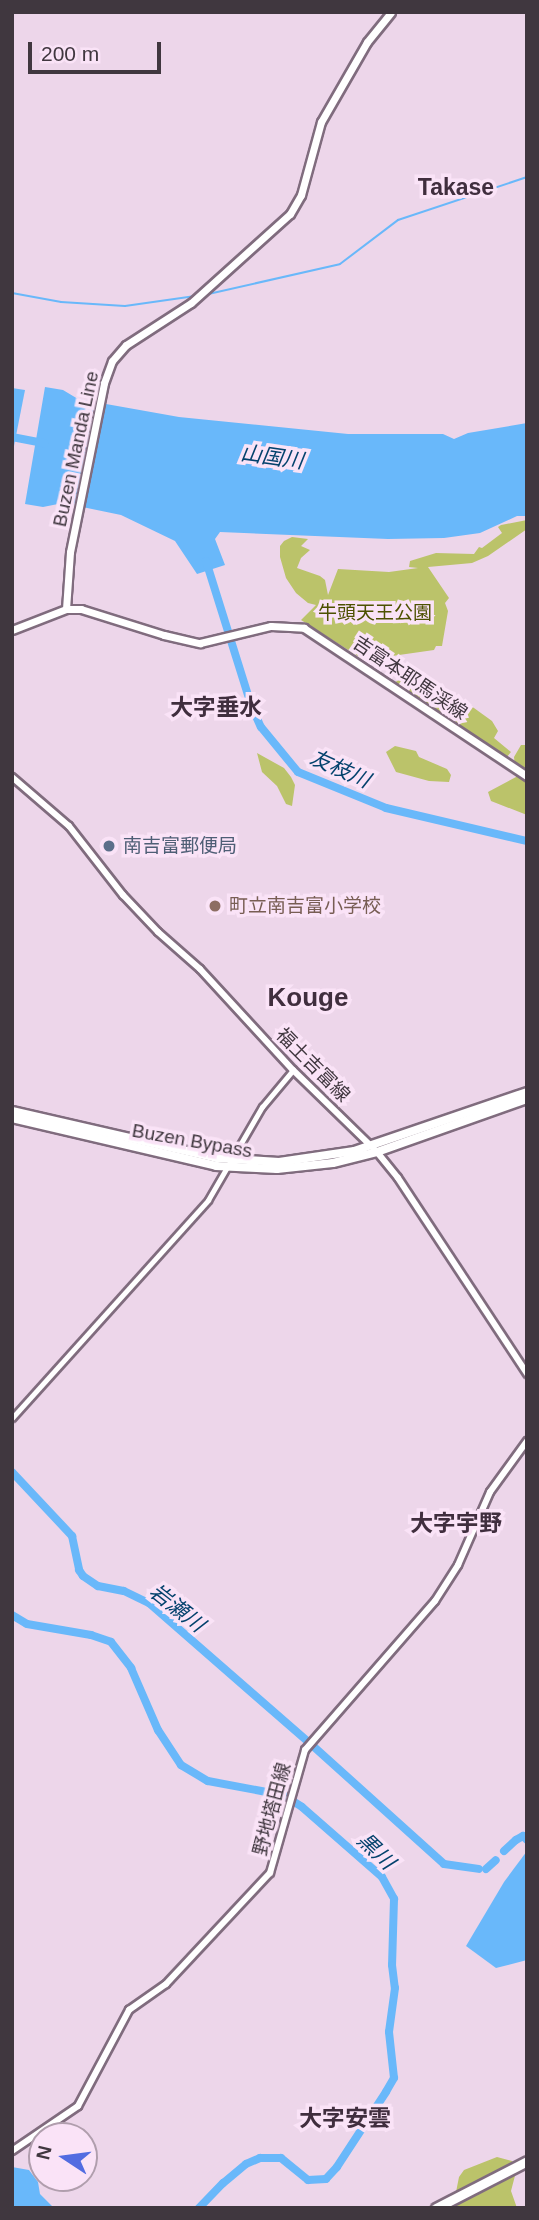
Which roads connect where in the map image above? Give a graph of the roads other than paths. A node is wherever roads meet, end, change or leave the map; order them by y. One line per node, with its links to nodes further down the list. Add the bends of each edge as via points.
1 (390, 12): 2 (main road, Buzen Manda Line, via 373,32 321,122 301,195 290,214 191,303 126,345 113,360 103,387 69,560)
2 (66, 609): 3 (main road); 4 (main road, 吉富本耶馬渓線, via 81,609 200,643 288,625 320,637)
3 (12, 630)
4 (527, 776)
5 (12, 777): 6 (main road, 福土吉富線, via 69,826 124,895)
6 (293, 1070): 11 (main road, 福土吉富線); 13 (street, via 262,1108)
7 (527, 1092): 11 (highway, Buzen Bypass)
8 (527, 1099): 12 (highway, Buzen Bypass)
9 (12, 1111): 13 (highway, Buzen Bypass)
10 (12, 1118): 13 (highway, Buzen Bypass)
11 (369, 1145): 12 (main road, 福土吉富線); 13 (highway, Buzen Bypass, via 307,1160)
12 (377, 1153): 13 (highway, Buzen Bypass, via 308,1167); 14 (main road, 福土吉富線)
13 (231, 1164): 15 (street, via 208,1200)
14 (527, 1374)
15 (12, 1418)
16 (527, 1441): 17 (main road, 野地塔田線, via 486,1499 458,1565 435,1601 305,1750 271,1873 166,1983 128,2010 78,2106)
17 (12, 2151)
18 (527, 2161): 19 (highway)
19 (436, 2208)

